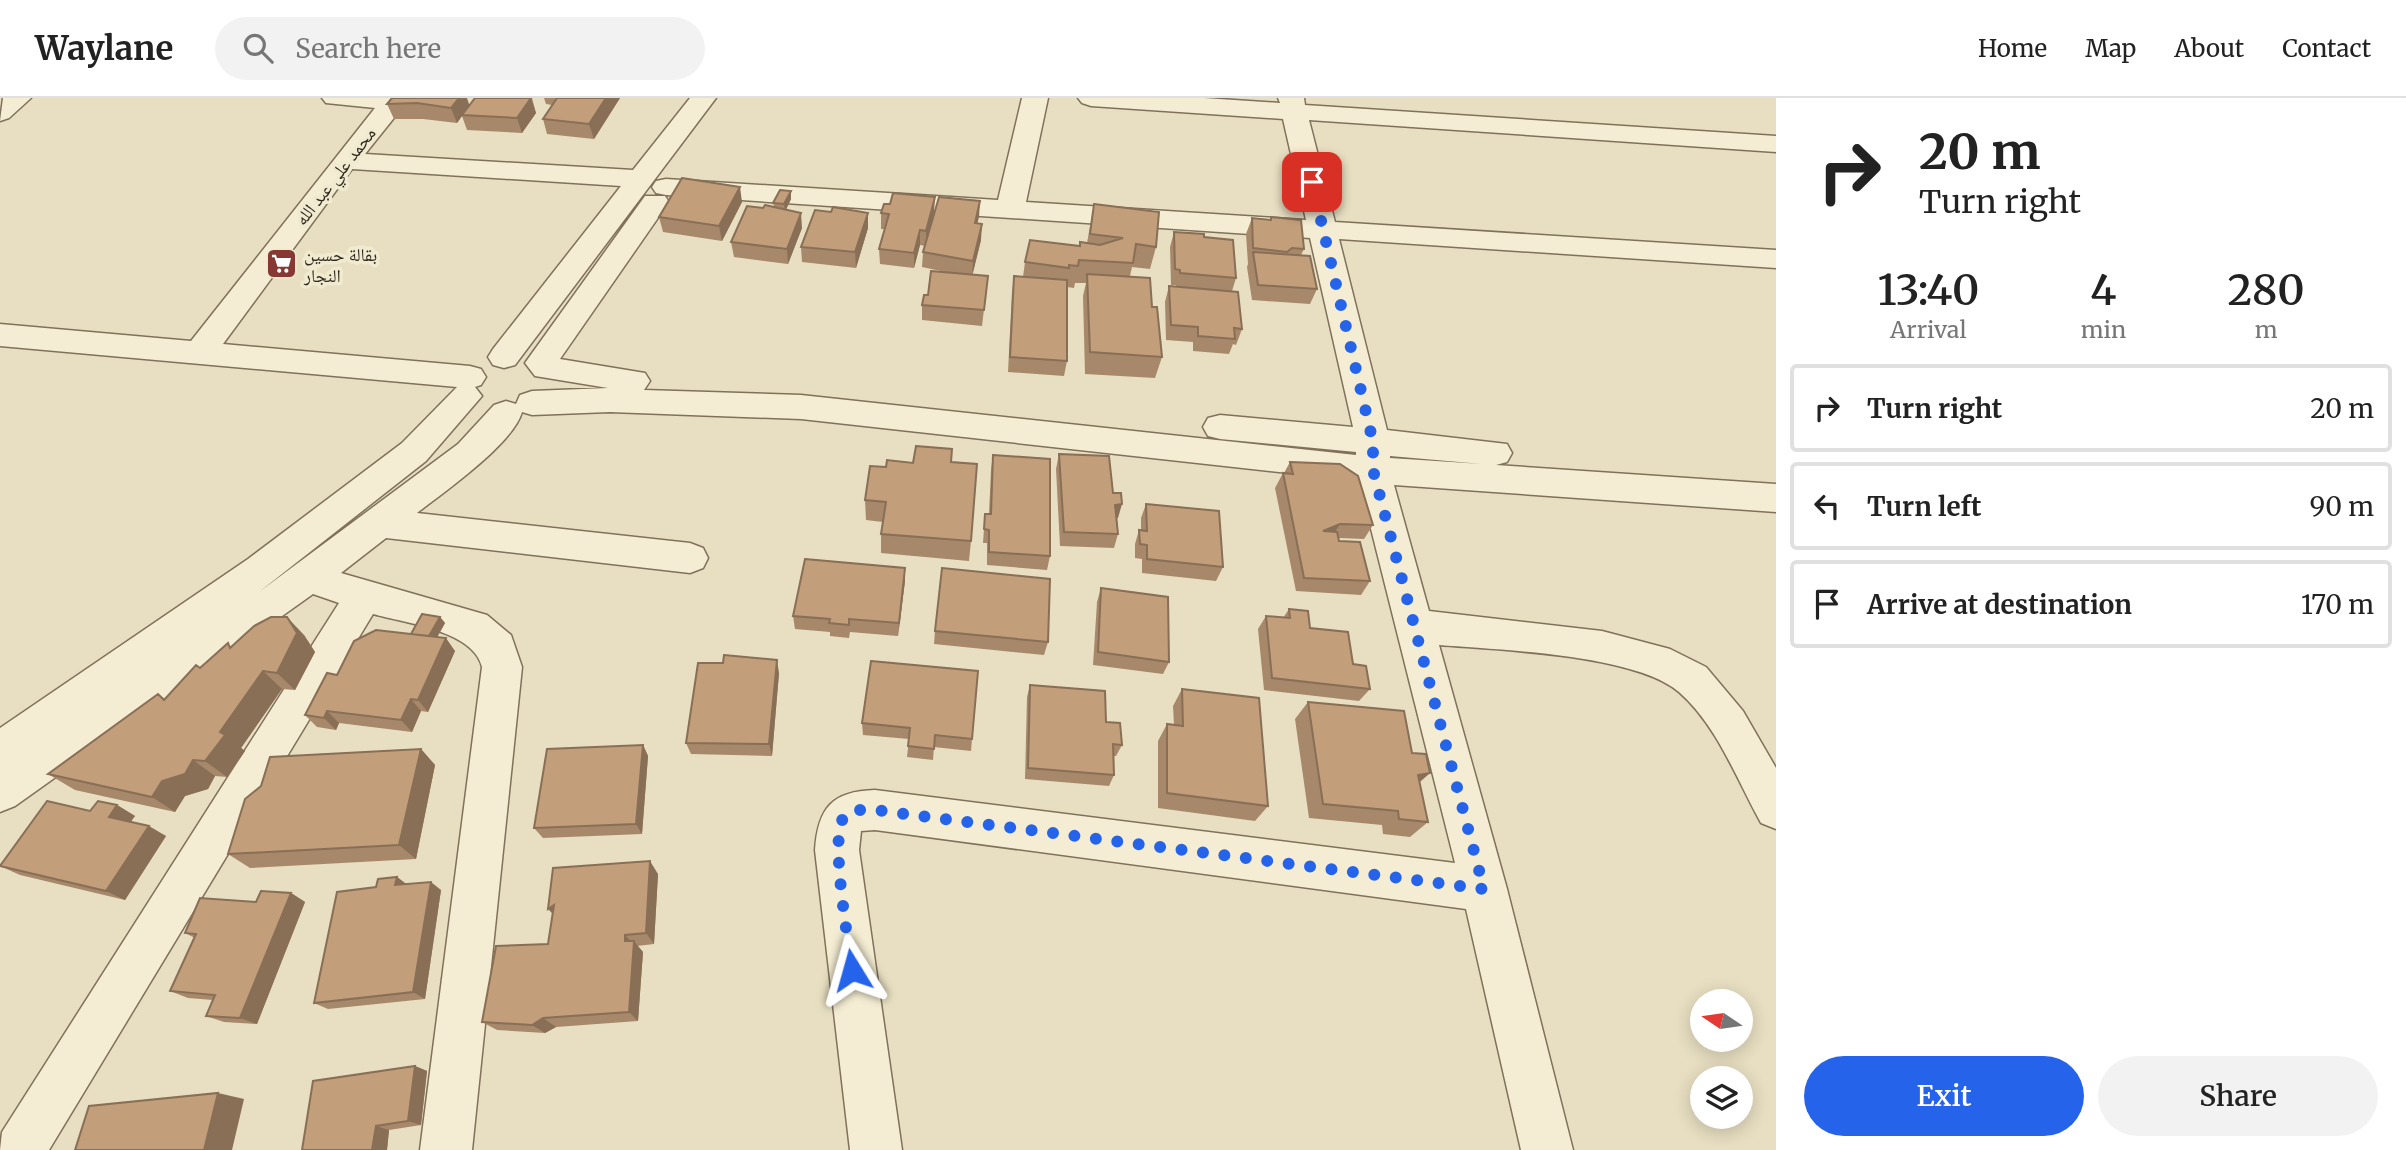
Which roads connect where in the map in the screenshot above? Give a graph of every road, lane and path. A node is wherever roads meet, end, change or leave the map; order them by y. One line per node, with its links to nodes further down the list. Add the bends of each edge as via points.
1 (18, 98): 9 (street)
2 (335, 98): 7 (street)
3 (703, 98): 12 (street)
4 (729, 98): 12 (street)
5 (1035, 98): 13 (street)
6 (1091, 98): 8 (street)
7 (395, 100): 11 (street, محمد علي عبد الله)
8 (1292, 104): 10 (street); 14 (street)
9 (0, 113)
10 (1776, 144)
11 (345, 161): 12 (street); 17 (street, محمد علي عبد الله)
12 (654, 183): 13 (street); 18 (street); 19 (street)
13 (1010, 210): 14 (street)
14 (1325, 229): 15 (street); 22 (street)
15 (1776, 260)
16 (0, 335): 17 (street)
17 (198, 355): 20 (street)
18 (504, 357): 19 (street, via 531,358); 20 (street, via 490,361)
19 (544, 366): 21 (street, via 548,386); 22 (street, via 652,383 1075,412)
20 (468, 386): 21 (street, via 480,410); 30 (street, via 414,452 261,570)
21 (519, 408): 22 (street, via 610,400 801,407); 25 (street)
22 (1373, 456): 23 (street); 24 (street); 29 (street)
23 (1776, 477)
24 (1776, 498)
25 (380, 523): 26 (street); 27 (street)
26 (690, 558)
27 (309, 577): 28 (street); 31 (street)
28 (364, 596): 34 (street); 35 (street, via 473,626 497,647 502,667)
29 (1415, 626): 32 (street, via 1609,648 1656,660 1690,678 1720,712); 33 (street)
30 (0, 751)
31 (0, 792)
32 (1776, 809)
33 (1484, 889): 36 (street, via 856,810 840,825 838,850); 37 (street)
34 (20, 1150)
35 (446, 1150)
36 (876, 1150)
37 (1548, 1150)

